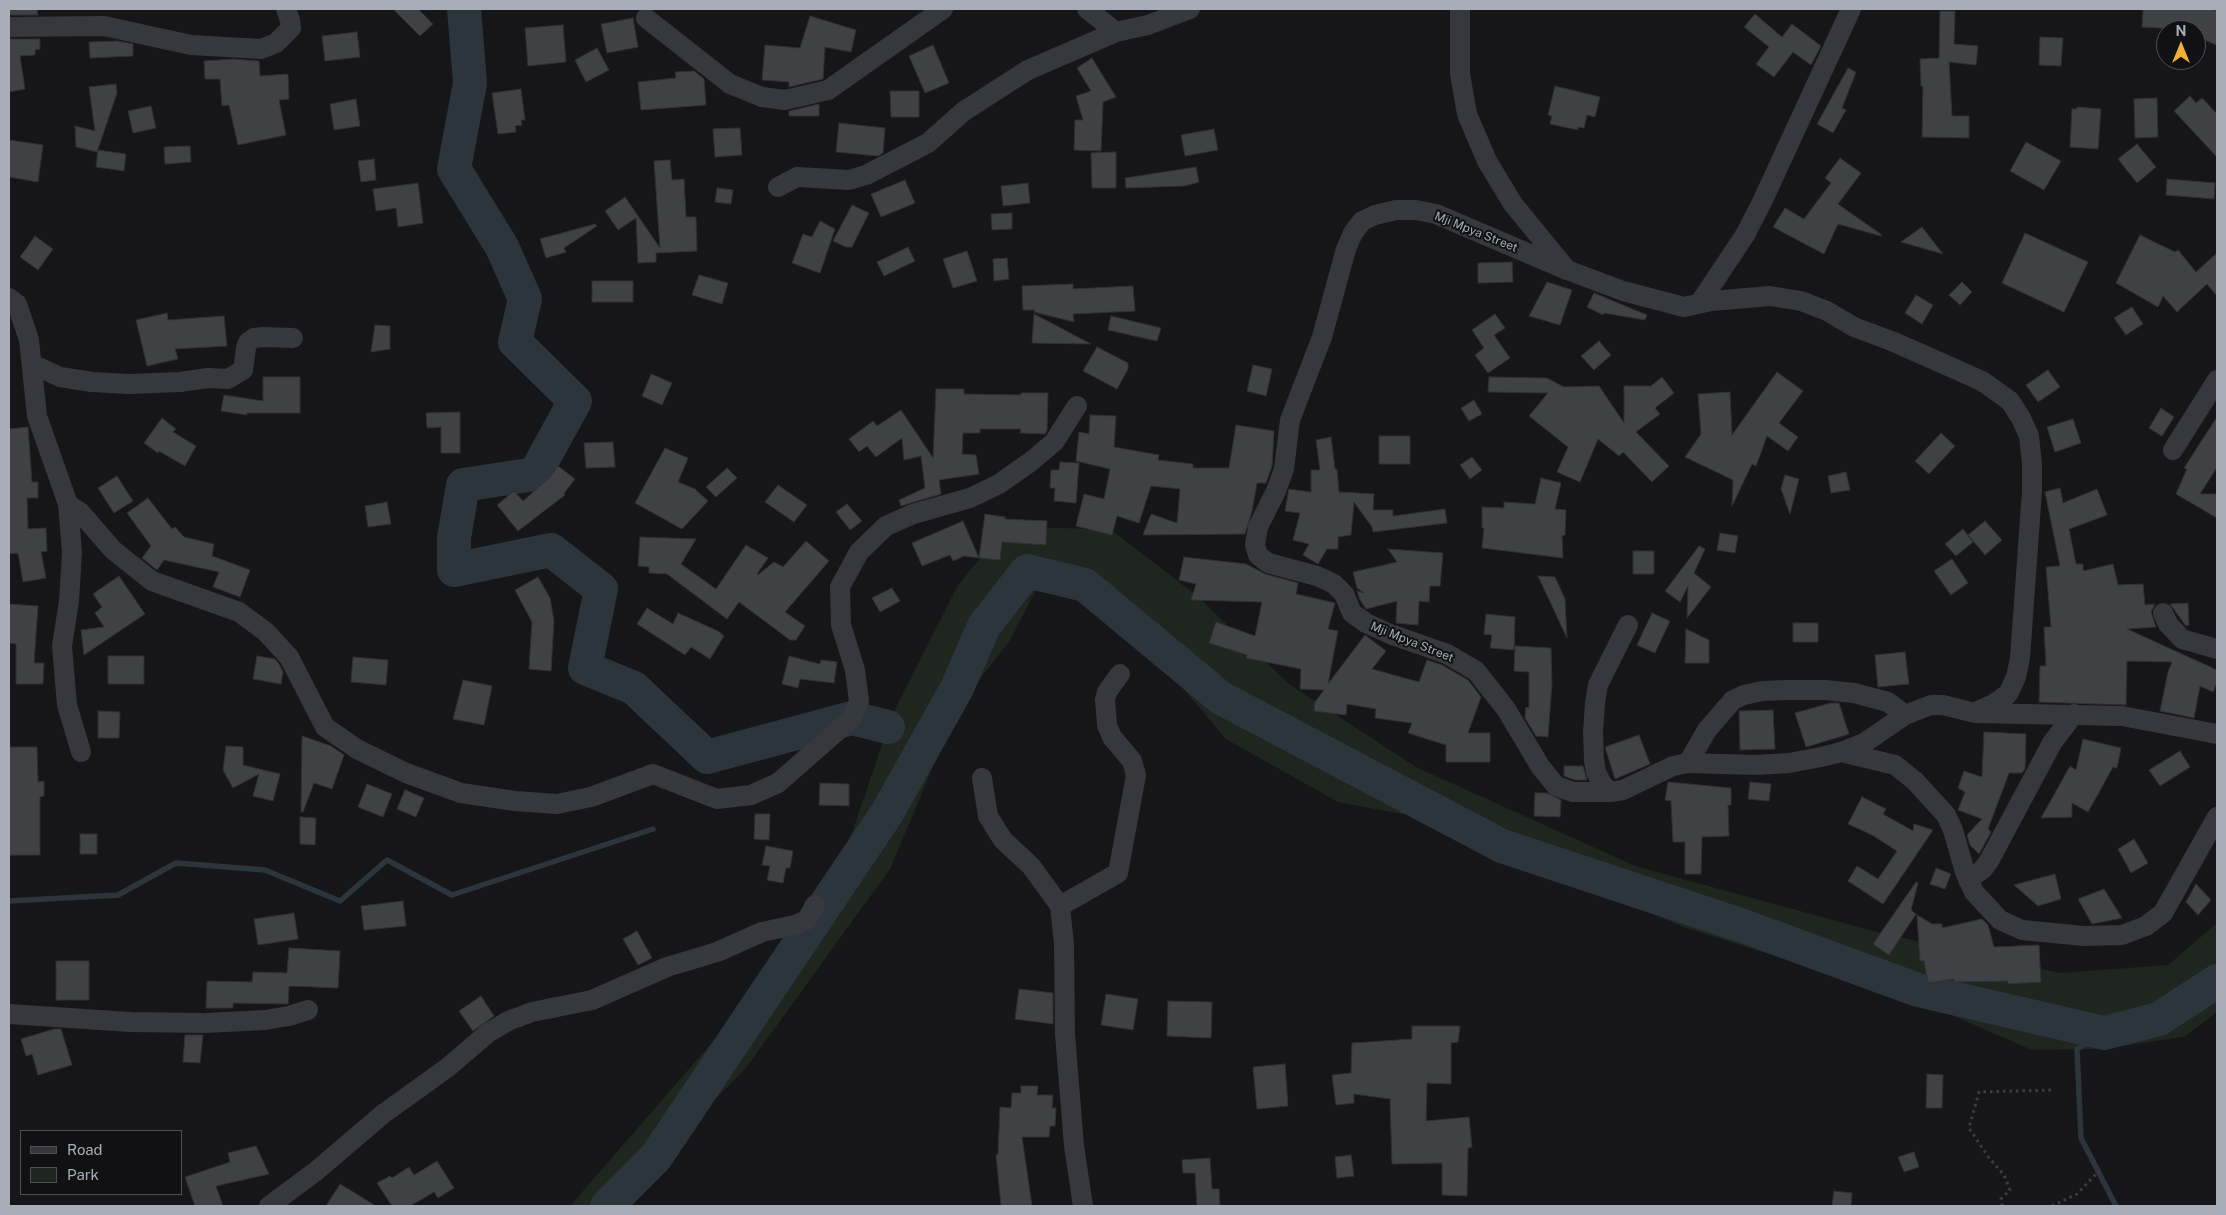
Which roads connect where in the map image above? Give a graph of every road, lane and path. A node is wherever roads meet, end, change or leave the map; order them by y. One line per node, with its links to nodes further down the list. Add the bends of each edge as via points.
1 (286, 9): 8 (street, via 291,28 276,43 261,49 191,44 104,26)
2 (943, 9): 7 (street, via 828,90 785,100 762,97 730,84)
3 (1087, 9): 9 (street)
4 (1190, 9): 9 (street, via 1148,25)
5 (1460, 9): 11 (street, via 1460,74 1467,114 1487,161 1513,204)
6 (1851, 9): 13 (street, via 1745,235)
7 (646, 18)
8 (9, 27)
9 (1116, 32): 10 (street, via 1028,70 964,111 928,143 866,175 849,180 797,177)
10 (778, 186)
11 (1567, 270): 13 (street, via 1622,291 1684,307); 32 (street, Mji Mpya Street, via 1436,214 1396,210 1362,221 1346,249 1322,337 1290,420 1284,469 1258,527 1255,545 1258,555 1268,563 1334,584 1344,594 1352,613 1366,623 1447,654 1476,672 1506,709 1540,766 1556,786 1573,792)
12 (9, 298): 15 (street, via 17,304 23,320)
13 (1699, 304): 24 (street, via 1770,296 1801,301 1982,381 2010,401 2029,436 2032,464 2020,658 2008,694)
14 (293, 338): 15 (street, via 254,338 248,342 243,370 228,378 128,384 92,382 60,377)
15 (32, 364): 19 (street, via 37,416)
16 (2217, 380): 18 (street)
17 (1077, 406): 19 (street, via 1054,442 999,484 970,498 913,514 886,526 859,552 840,587 842,626 855,670 859,701 852,718 778,783 751,795 717,799 653,774 591,796 557,804 515,802 461,793 406,773 357,749 325,727 289,657 266,632 239,612 152,581 114,550 81,513)
18 (2173, 450)
19 (68, 504): 28 (street, via 72,552 62,646 67,704)
20 (2163, 614): 22 (street, via 2182,639)
21 (1628, 626): 32 (street, via 1598,685 1595,703 1596,772)
22 (2217, 649)
23 (1120, 674): 36 (street, via 1105,700 1108,725 1112,737 1132,761 1136,775 1118,873)
24 (1975, 712): 25 (street, Mji Mpya Street); 26 (street, Mji Mpya Street, via 1931,704)
25 (2074, 714): 27 (street, Mji Mpya Street, via 2122,716); 34 (street, via 2052,743 1990,861)
26 (1905, 715): 29 (street, Mji Mpya Street, via 1864,743); 30 (street, via 1888,702 1854,693 1762,691 1733,700 1707,730)
27 (2217, 734)
28 (81, 752)
29 (1841, 752): 30 (street, Mji Mpya Street, via 1790,763); 34 (street, via 1895,765 1915,781 1946,815)
30 (1688, 762): 32 (street, Mji Mpya Street)
31 (982, 778): 36 (street, via 988,816 1003,840 1031,866)
32 (1610, 792)
33 (2217, 817): 34 (street, via 2163,913 2146,926 2122,935 2084,936 2022,930 2000,920 1974,892)
34 (1968, 880)
35 (815, 905): 41 (street, via 807,920 794,925 762,932 717,952 667,967 592,1000 532,1012 508,1021 383,1114)
36 (1060, 906): 42 (street, via 1064,944 1065,1034 1074,1146)
37 (308, 1010): 38 (street, via 265,1020 204,1023)
38 (9, 1014)
39 (2054, 1090): 43 (path, via 1979,1092 1969,1128 1988,1158 2004,1175 2010,1190 2002,1199)
40 (2099, 1171): 44 (path, via 2077,1194)
41 (269, 1206)
42 (1083, 1206)
43 (2002, 1206)
44 (2052, 1206)

